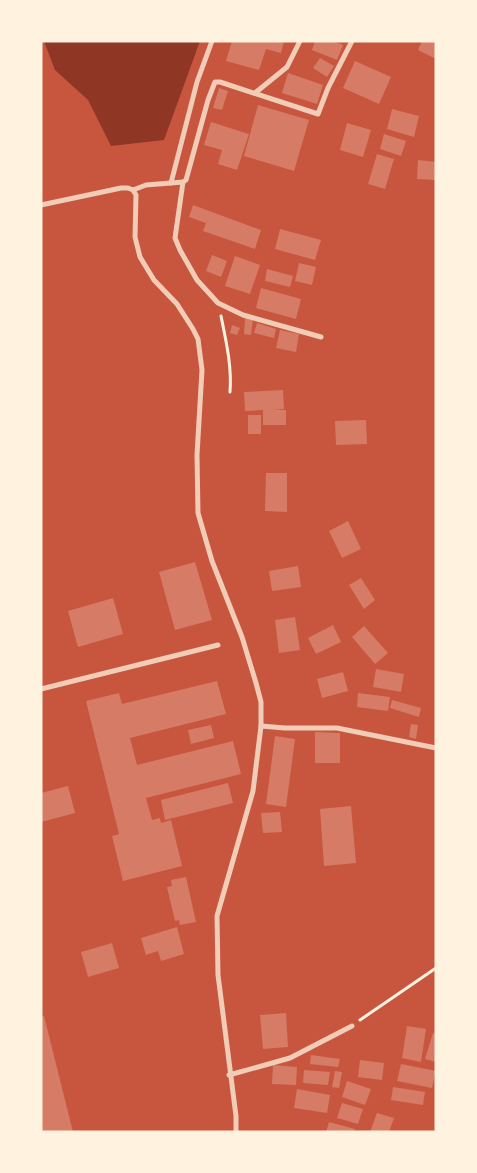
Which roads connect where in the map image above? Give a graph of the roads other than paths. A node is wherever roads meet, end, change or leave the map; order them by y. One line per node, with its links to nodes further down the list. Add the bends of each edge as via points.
1 (212, 41): 6 (street, via 197,82)
2 (300, 41): 4 (street, via 286,67)
3 (352, 41): 4 (street, via 318,114)
4 (255, 94): 5 (street, via 215,82 188,178)
5 (183, 182): 6 (street); 9 (street, via 175,238 197,280 218,303 243,315)
6 (171, 183): 7 (street, via 146,185)
7 (133, 190): 8 (street, via 121,188); 12 (street, via 136,195 135,237 140,256 154,280 177,304 198,339 202,370 197,455 198,513 256,683 261,702)
8 (41, 205)
9 (321, 337)
10 (218, 645): 11 (street)
11 (41, 690)
12 (261, 726): 13 (street, via 337,728); 15 (street, via 253,791 217,916 218,975)
13 (436, 748)
14 (352, 1026): 15 (street, via 290,1058)
15 (229, 1076): 16 (street)
16 (236, 1132)

